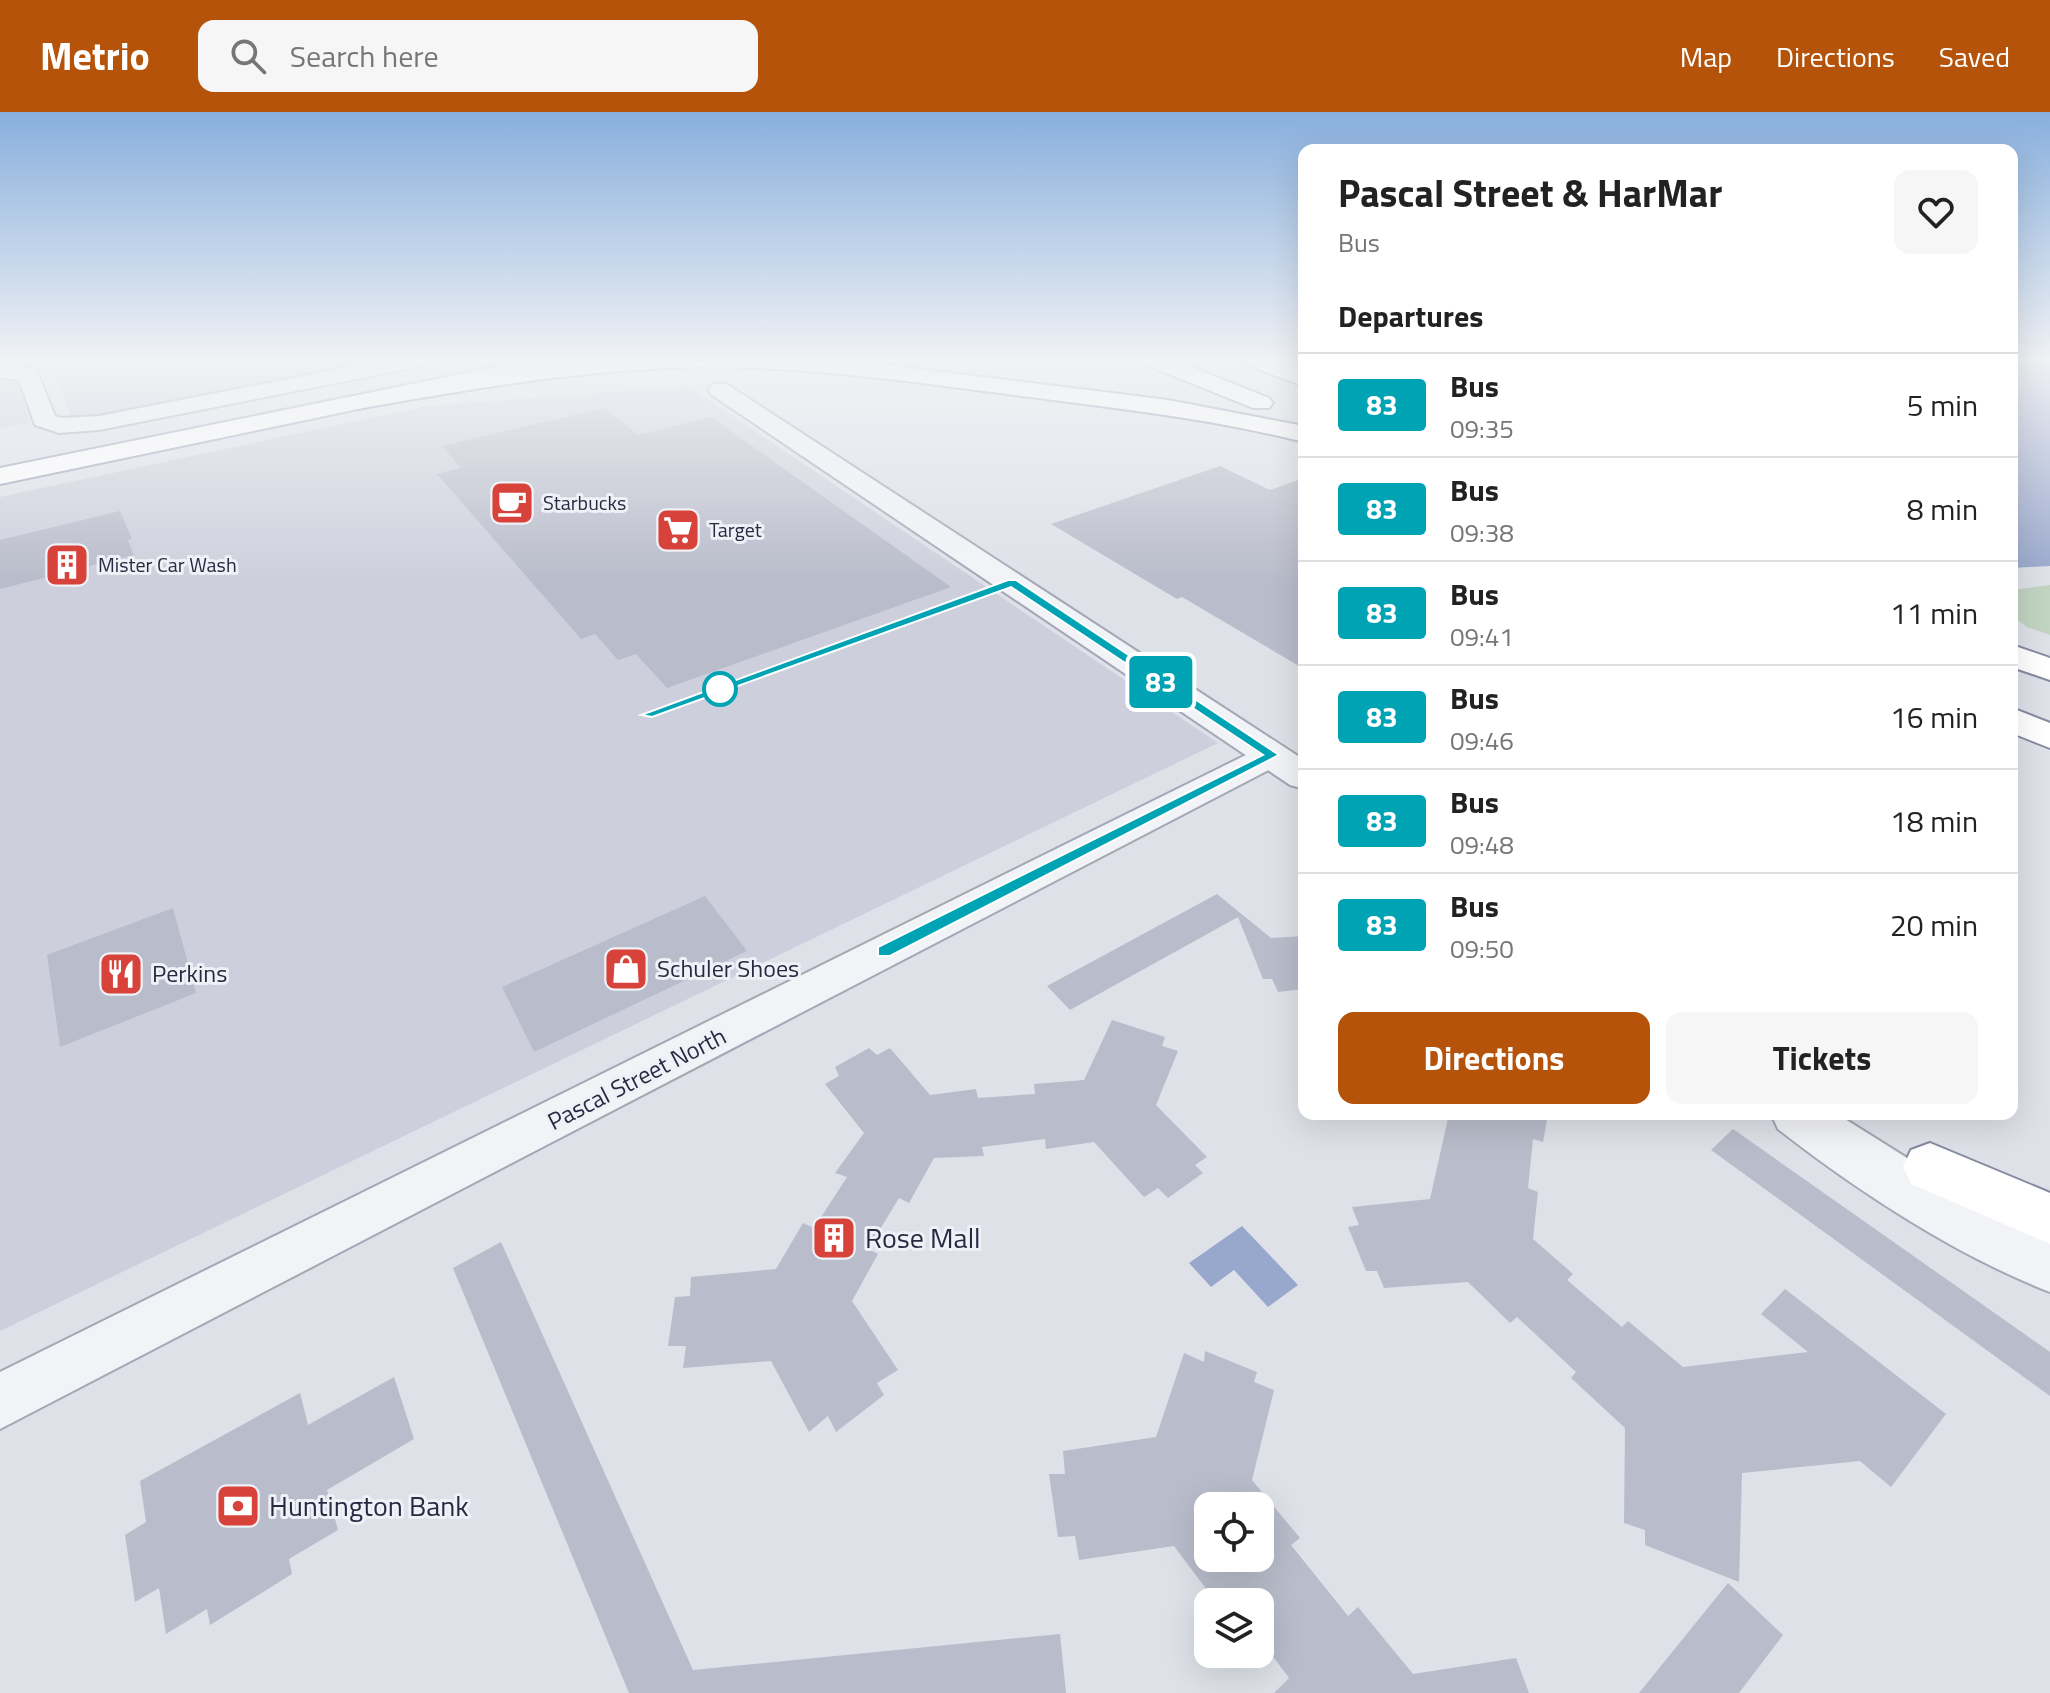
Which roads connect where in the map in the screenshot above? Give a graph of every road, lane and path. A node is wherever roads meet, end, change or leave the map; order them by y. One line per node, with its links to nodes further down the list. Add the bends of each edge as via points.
1 (142, 433): 4 (main road)
2 (190, 433): 5 (main road)
3 (785, 433): 10 (street)
4 (0, 458)
5 (0, 476)
6 (2018, 657): 7 (main road)
7 (2050, 670)
8 (2018, 721): 9 (main road)
9 (2050, 734)
10 (1272, 755): 11 (street); 18 (street, Pascal Street North)
11 (1298, 773)
12 (1805, 1120): 17 (street, via 1917,1192)
13 (1849, 1120): 14 (street)
14 (1930, 1167): 15 (main road); 16 (street)
15 (2050, 1219)
16 (2050, 1229)
17 (2050, 1265)
18 (0, 1401)

